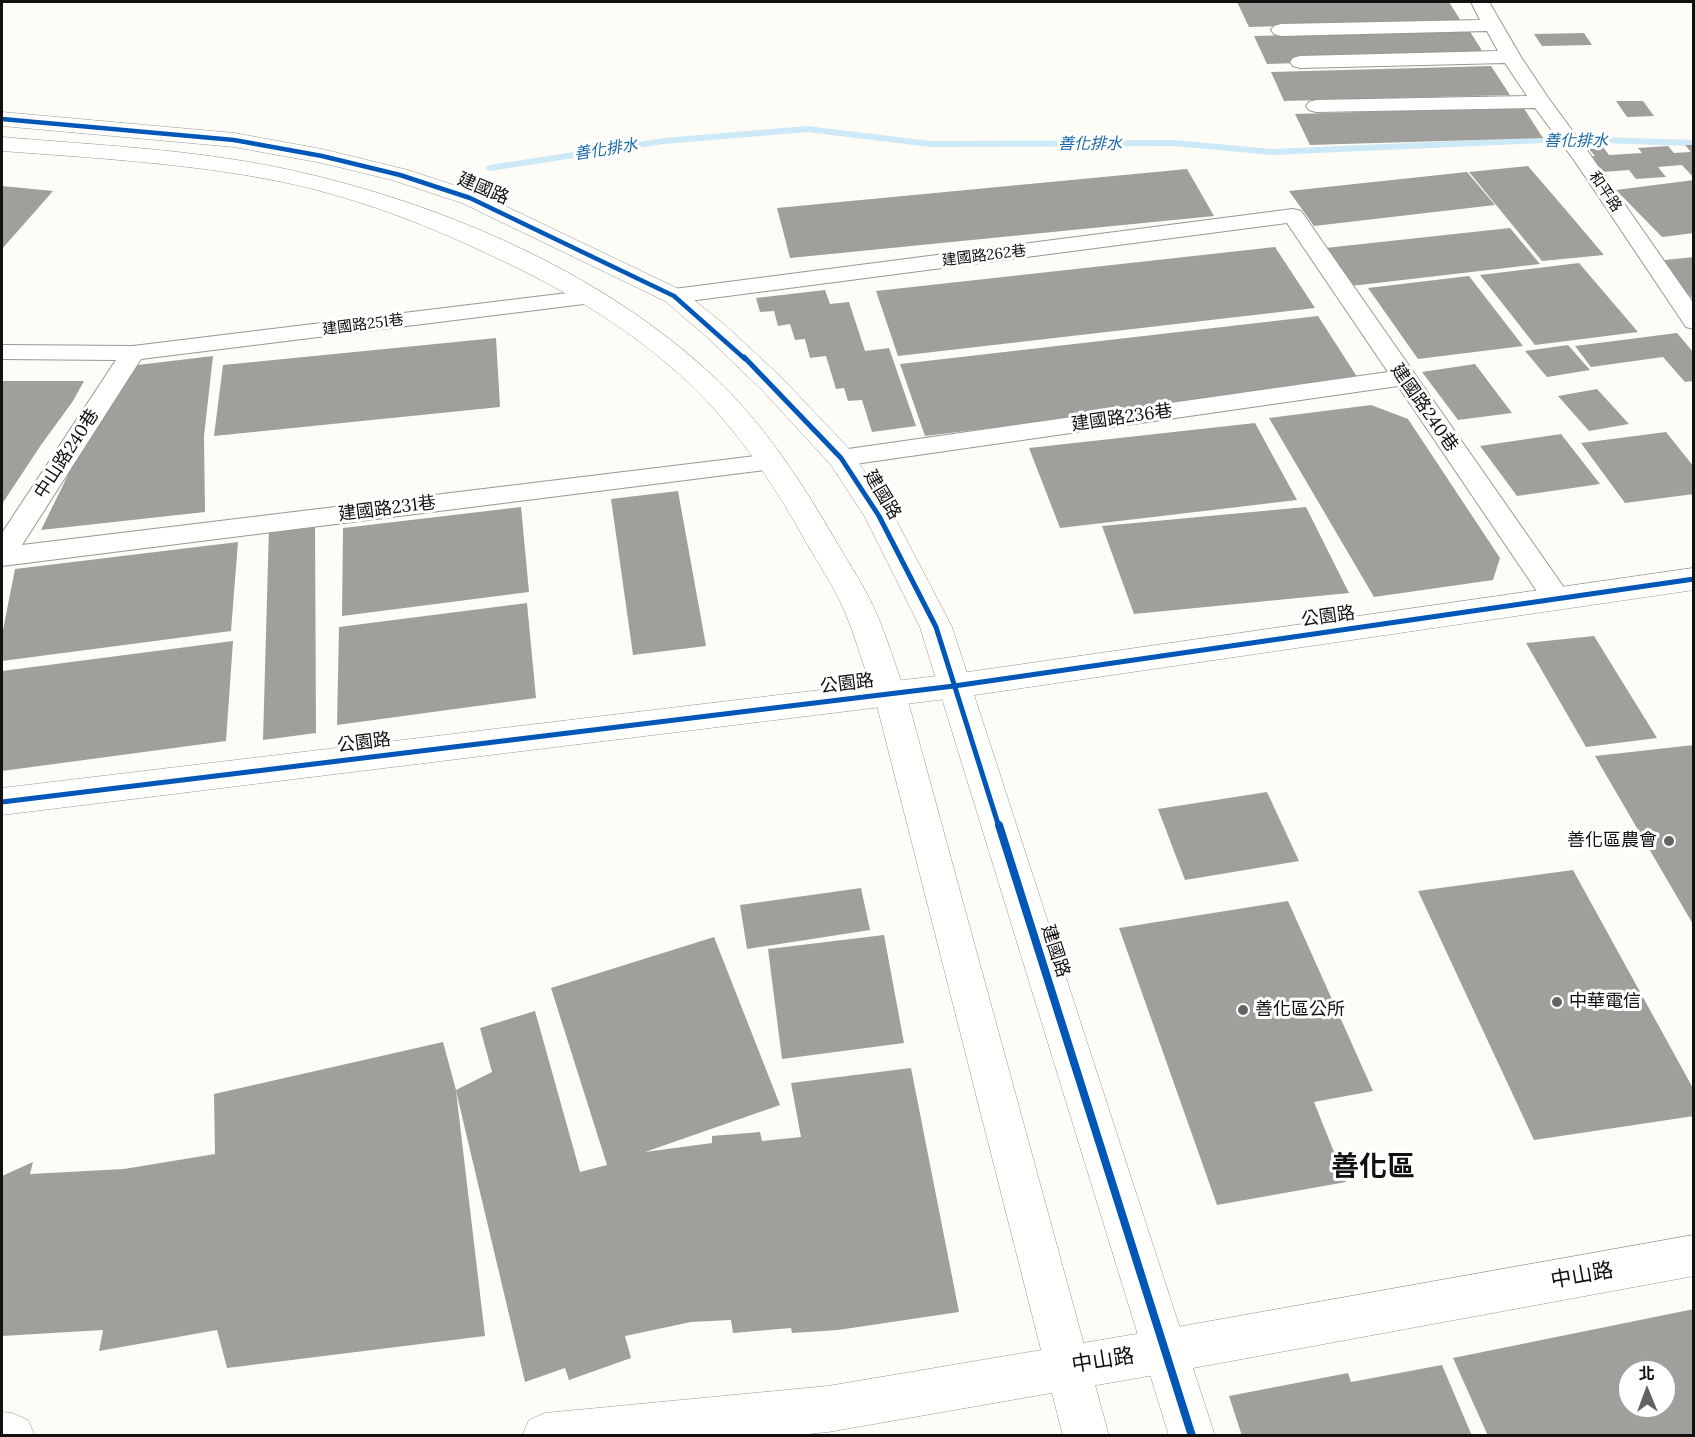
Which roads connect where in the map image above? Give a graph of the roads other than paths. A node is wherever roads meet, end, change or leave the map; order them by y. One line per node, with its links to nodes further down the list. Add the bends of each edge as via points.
1 (1480, 2): 2 (lane, 和平路)
2 (1493, 25): 3 (lane); 4 (lane, 和平路)
3 (1281, 30)
4 (1511, 57): 5 (lane); 6 (lane, 和平路)
5 (1300, 62)
6 (1541, 102): 7 (lane); 14 (lane, 和平路)
7 (1316, 106)
8 (2, 119): 10 (street, 建國路, via 234,140 322,156)
9 (2, 144): 10 (street, 建國路, via 207,163 341,189)
10 (396, 189): 12 (street, 建國路, via 438,186 470,198); 13 (street, 建國路, via 424,215)
11 (1293, 216): 12 (lane, 建國路262巷); 17 (lane, 建國路240巷)
12 (674, 296): 18 (street, 建國路, via 772,384)
13 (592, 297): 16 (lane, 建國路251巷); 19 (street, 建國路, via 634,324 707,386)
14 (1694, 322)
15 (2, 352): 16 (lane, 建國路251巷)
16 (133, 353): 20 (lane, 中山路240巷)
17 (1404, 378): 18 (lane, 建國路236巷); 22 (lane, 建國路240巷)
18 (842, 458): 23 (street, 建國路, via 879,516 936,627)
19 (772, 462): 20 (lane, 建國路231巷); 24 (street, 建國路, via 858,608)
20 (2, 556)
21 (1694, 579): 22 (street, 公園路)
22 (1557, 599): 23 (street, 公園路)
23 (954, 686): 24 (street, 公園路); 27 (street, 建國路)
24 (890, 694): 25 (street, 公園路); 28 (street, 建國路)
25 (2, 802)
26 (1694, 1255): 27 (street, 中山路)
27 (1166, 1351): 28 (street, 中山路); 33 (street, 建國路)
28 (1068, 1367): 31 (street, 中山路, via 828,1409); 32 (street, 建國路)
29 (2, 1435): 30 (street)
30 (12, 1436)
31 (545, 1436)
32 (1086, 1436)
33 (1192, 1436)

